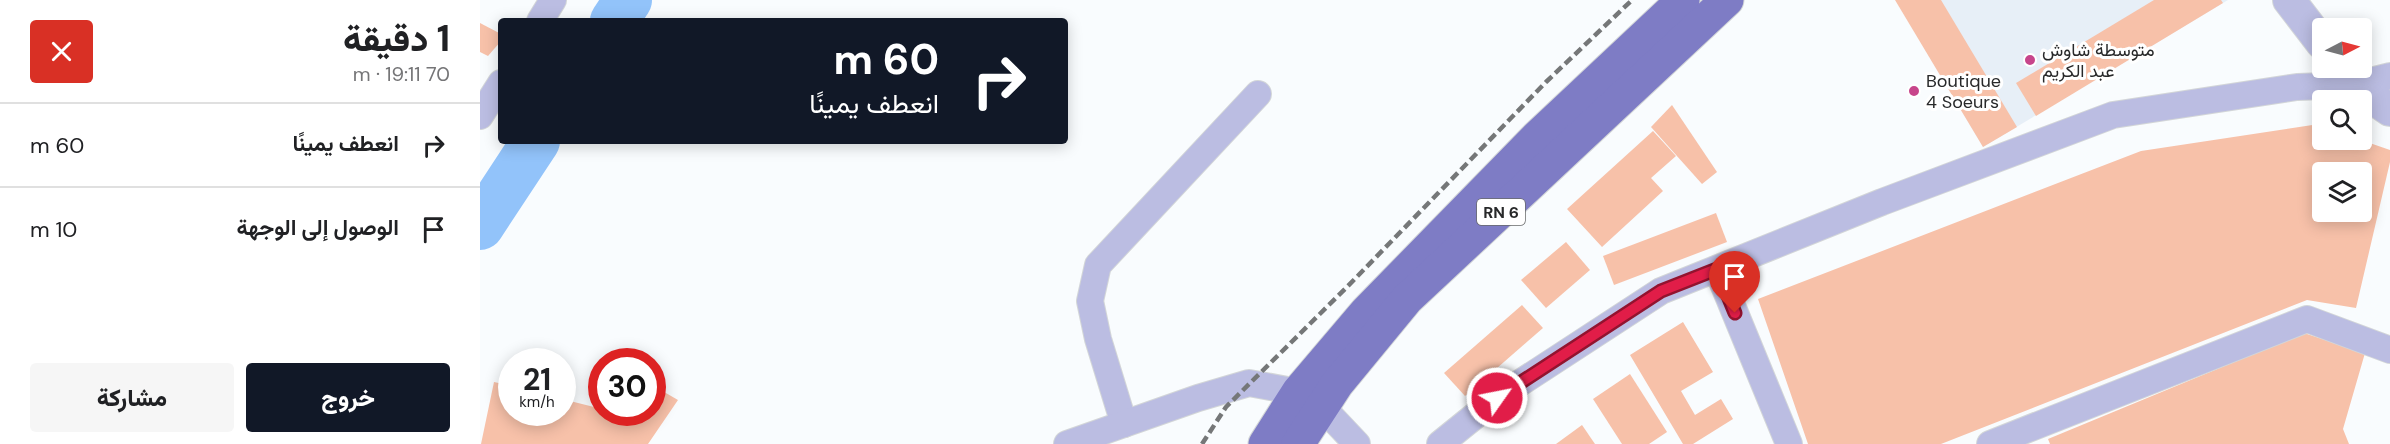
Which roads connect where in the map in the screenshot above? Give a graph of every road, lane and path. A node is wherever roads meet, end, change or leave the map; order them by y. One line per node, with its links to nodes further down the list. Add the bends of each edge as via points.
1 (553, 0): 5 (street)
2 (1683, 0): 17 (highway, RN 6, via 1537,137 1366,312)
3 (1727, 0): 17 (highway, RN 6, via 1407,299 1337,384)
4 (2289, 0): 6 (street)
5 (542, 18)
6 (2312, 30)
7 (2372, 76): 8 (street)
8 (2390, 76)
9 (2339, 78): 15 (street, via 2113,115)
10 (2350, 78): 13 (street)
11 (498, 88): 14 (street)
12 (1258, 94): 18 (street, via 1098,265 1090,301)
13 (2390, 110)
14 (480, 116)
15 (1717, 269): 24 (street, via 1661,291 1497,398); 25 (street)
16 (2390, 350): 19 (street, via 2307,319)
17 (1310, 399): 18 (street, via 1249,383); 21 (highway, RN 6); 22 (highway, RN 6); 23 (street)
18 (1124, 424): 20 (street)
19 (2022, 437): 26 (street)
20 (1067, 444)
21 (1265, 444)
22 (1298, 444)
23 (1358, 444)
24 (1440, 444)
25 (1788, 444)
26 (1990, 444)

